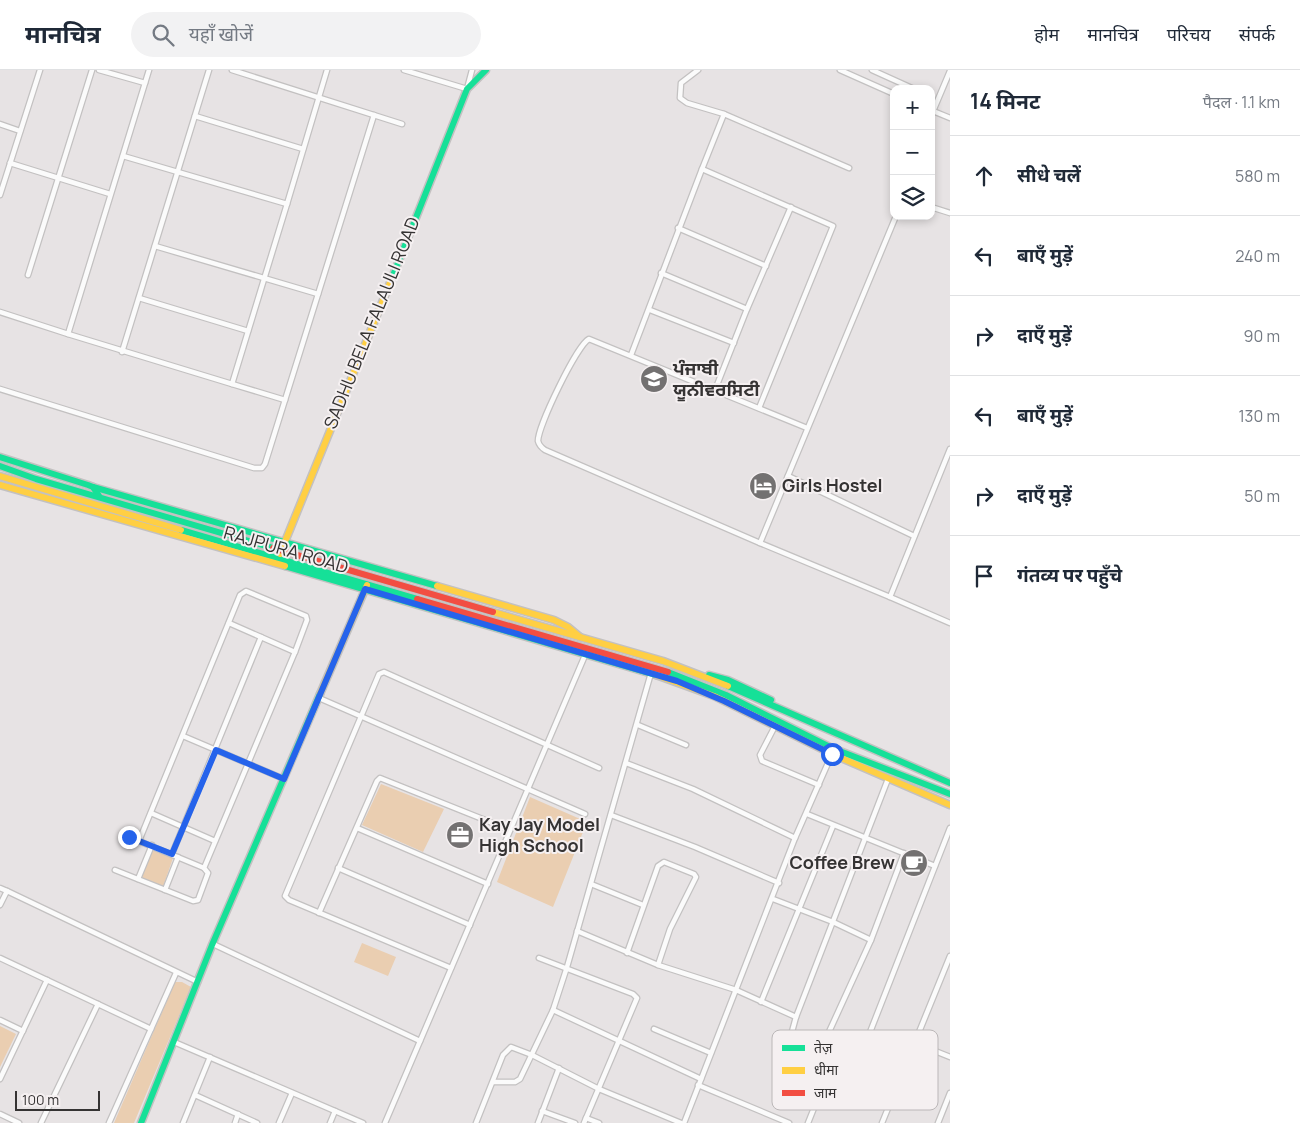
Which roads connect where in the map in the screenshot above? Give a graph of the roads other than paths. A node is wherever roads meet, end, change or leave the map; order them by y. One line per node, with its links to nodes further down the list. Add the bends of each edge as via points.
1 (40, 70): 30 (street)
2 (92, 70): 37 (street)
3 (99, 70): 15 (street)
4 (149, 70): 15 (street)
5 (209, 70): 26 (street)
6 (232, 70): 19 (street)
7 (328, 70): 19 (street)
8 (404, 70): 17 (street)
9 (472, 70): 17 (street)
10 (486, 70): 17 (main road)
11 (698, 70): 23 (street, via 682,83 680,98)
12 (840, 70): 18 (street)
13 (872, 70): 16 (street)
14 (950, 71): 21 (street)
15 (145, 83): 32 (street)
16 (905, 85)
17 (468, 89): 77 (main road, SADHU BELA FALAULI ROAD)
18 (890, 92)
19 (320, 97): 25 (street); 31 (street)
20 (935, 98): 21 (street)
21 (938, 99): 22 (street)
22 (935, 106)
23 (724, 114): 34 (street); 35 (street)
24 (935, 114): 27 (street)
25 (374, 115): 29 (street); 51 (street)
26 (195, 116): 31 (street); 36 (street)
27 (950, 118)
28 (0, 124): 30 (street)
29 (402, 124)
30 (20, 130): 33 (street)
31 (303, 149): 40 (street)
32 (123, 156): 36 (street); 38 (street)
33 (10, 163): 37 (street); 39 (street)
34 (849, 168)
35 (702, 169): 41 (street); 45 (street)
36 (178, 171): 40 (street); 46 (street)
37 (58, 178): 38 (street); 49 (street)
38 (110, 194): 57 (street)
39 (0, 195)
40 (288, 204): 50 (street)
41 (791, 207): 47 (street); 65 (street, via 833,226)
42 (935, 208): 43 (street)
43 (950, 213)
44 (894, 220): 66 (street)
45 (678, 228): 47 (street); 48 (street)
46 (155, 246): 50 (street); 52 (street)
47 (766, 266): 53 (street)
48 (662, 273): 53 (street); 54 (street)
49 (28, 276)
50 (264, 278): 51 (street); 56 (street)
51 (318, 294): 64 (street)
52 (139, 298): 56 (street); 59 (street)
53 (746, 309): 58 (street)
54 (650, 310): 58 (street); 60 (street)
55 (0, 312): 57 (street)
56 (248, 331): 61 (street)
57 (68, 334): 59 (street)
58 (734, 344): 63 (street)
59 (122, 352): 61 (street)
60 (631, 356): 63 (street); 76 (street, via 592,340 582,344 544,422 538,439 541,447)
61 (232, 384): 64 (street)
62 (0, 389): 64 (street, via 257,468 265,464)
63 (715, 390): 65 (street)
64 (285, 400)
65 (759, 408): 66 (street)
66 (807, 428): 71 (street)
67 (950, 449): 75 (street)
68 (0, 457): 73 (main road)
69 (0, 466): 74 (main road, RAJPURA ROAD)
70 (0, 476): 78 (main road, RAJPURA ROAD)
71 (788, 476): 75 (street); 76 (street)
72 (0, 486): 80 (main road)
73 (93, 487): 74 (main road); 77 (main road)
74 (99, 496): 77 (main road, RAJPURA ROAD)
75 (914, 536): 81 (street)
76 (760, 543): 81 (street)
77 (284, 546): 78 (main road, SADHU BELA FALAULI ROAD); 79 (main road, RAJPURA ROAD); 84 (main road, via 561,622)
78 (279, 558): 80 (main road, RAJPURA ROAD)
79 (370, 575): 80 (main road); 84 (main road, RAJPURA ROAD)
80 (366, 586): 87 (main road); 90 (main road); 91 (main road, RAJPURA ROAD, via 664,670)
81 (890, 597): 83 (street)
82 (229, 623): 85 (street); 86 (street, via 244,591 304,614 307,620); 95 (street)
83 (950, 623)
84 (580, 636): 89 (main road, RAJPURA ROAD)
85 (261, 637): 86 (street); 98 (street)
86 (295, 652): 100 (street)
87 (586, 653): 88 (main road); 97 (street)
88 (651, 672): 91 (main road); 93 (street)
89 (695, 672): 103 (main road, via 739,685); 106 (main road, RAJPURA ROAD)
90 (319, 698): 92 (street); 104 (main road)
91 (725, 698): 94 (main road); 109 (main road, RAJPURA ROAD, via 832,748)
92 (361, 717): 97 (street, via 378,675 384,672); 108 (street); 144 (street, via 285,896)
93 (638, 725): 96 (street); 101 (street)
94 (775, 726): 99 (main road); 107 (street, via 760,755 762,761)
95 (183, 736): 98 (street); 111 (street)
96 (686, 745)
97 (548, 746): 102 (street); 108 (street)
98 (216, 750): 100 (street); 116 (street)
99 (832, 754): 105 (main road); 107 (street)
100 (248, 763): 104 (street); 124 (street)
101 (626, 763): 114 (street); 121 (street, via 693,789)
102 (599, 768)
103 (950, 778)
104 (284, 779): 149 (main road)
105 (888, 779): 110 (main road); 122 (street)
106 (950, 783)
107 (819, 784): 113 (street)
108 (528, 790): 112 (street); 119 (street)
109 (950, 794)
110 (950, 805)
111 (151, 813): 116 (street); 123 (street)
112 (585, 814)
113 (807, 814): 115 (street); 121 (street)
114 (611, 815): 134 (street); 136 (street)
115 (832, 826): 122 (street); 143 (street)
116 (183, 827): 124 (street); 127 (street)
117 (357, 828): 119 (street, via 377,781 382,778); 131 (street); 135 (street)
118 (950, 828): 129 (street)
119 (510, 830): 135 (street)
120 (129, 837): 123 (street)
121 (795, 838): 134 (street)
122 (867, 838): 126 (street); 145 (street)
123 (139, 841): 125 (street)
124 (215, 841): 130 (street)
125 (152, 846): 127 (street); 133 (street)
126 (904, 853): 129 (street); 148 (street)
127 (172, 854): 128 (street)
128 (178, 857): 130 (street); 138 (street)
129 (935, 866): 170 (street)
130 (204, 868): 138 (street, via 208,873 198,900)
131 (338, 868): 144 (street); 146 (street)
132 (116, 870): 133 (street)
133 (138, 879): 138 (street)
134 (778, 883): 140 (street)
135 (488, 884): 146 (street)
136 (592, 884): 142 (street); 147 (street)
137 (0, 888): 139 (street)
138 (165, 890)
139 (7, 891): 141 (street); 157 (street)
140 (773, 899): 143 (street); 160 (street)
141 (0, 905)
142 (643, 905): 150 (street); 154 (street, via 661,863 675,865 694,874 694,882 670,929)
143 (798, 908): 145 (street); 161 (street)
144 (319, 913): 155 (street)
145 (833, 922): 148 (street); 164 (street)
146 (470, 925): 155 (street)
147 (577, 931): 150 (street); 156 (street)
148 (871, 940): 169 (street)
149 (213, 944): 159 (main road); 174 (street)
150 (626, 953): 154 (street)
151 (950, 956): 171 (street)
152 (0, 958): 158 (street)
153 (539, 958): 156 (street)
154 (658, 965): 160 (street)
155 (451, 968): 174 (street)
156 (567, 968): 163 (street); 173 (street, via 637,996)
157 (176, 973): 159 (street); 166 (street)
158 (47, 980): 162 (street); 172 (street)
159 (198, 982): 175 (main road)
160 (736, 990): 161 (street); 177 (street)
161 (761, 1002): 164 (street)
162 (98, 1004): 166 (street); 199 (street)
163 (554, 1010): 173 (street); 178 (street)
164 (796, 1017): 168 (street)
165 (0, 1020): 172 (street)
166 (151, 1029): 200 (street)
167 (654, 1029): 177 (street)
168 (792, 1030)
169 (830, 1030)
170 (871, 1030)
171 (920, 1030)
172 (23, 1031): 182 (street)
173 (618, 1040): 183 (street); 186 (street)
174 (420, 1041): 208 (street)
175 (174, 1042): 180 (street); 201 (main road)
176 (938, 1052): 179 (street)
177 (711, 1053): 183 (street)
178 (532, 1055): 181 (street); 184 (street, via 518,1081); 184 (street, via 508,1048)
179 (950, 1056)
180 (210, 1057): 187 (street); 189 (street)
181 (559, 1068): 186 (street); 193 (street)
182 (0, 1079)
183 (701, 1079): 185 (street)
184 (493, 1082): 209 (street)
185 (698, 1085): 214 (street); 215 (street)
186 (600, 1089): 196 (street); 197 (street)
187 (292, 1093): 192 (street); 205 (street)
188 (950, 1093): 218 (street)
189 (195, 1095): 195 (street); 202 (street)
190 (813, 1110): 216 (street)
191 (887, 1110): 217 (street)
192 (335, 1111): 206 (street); 207 (street)
193 (542, 1111): 210 (street); 211 (street)
194 (0, 1114): 198 (street)
195 (238, 1114): 203 (street); 204 (street)
196 (668, 1117): 213 (street); 214 (street)
197 (585, 1120): 212 (street)
198 (19, 1123)
199 (41, 1123)
200 (109, 1123)
201 (141, 1123)
202 (183, 1123)
203 (235, 1123)
204 (257, 1123)
205 (279, 1123)
206 (330, 1123)
207 (363, 1123)
208 (385, 1123)
209 (476, 1123)
210 (538, 1123)
211 (575, 1123)
212 (599, 1123)
213 (666, 1123)
214 (682, 1123)
215 (789, 1123)
216 (808, 1123)
217 (882, 1123)
218 (938, 1123)

